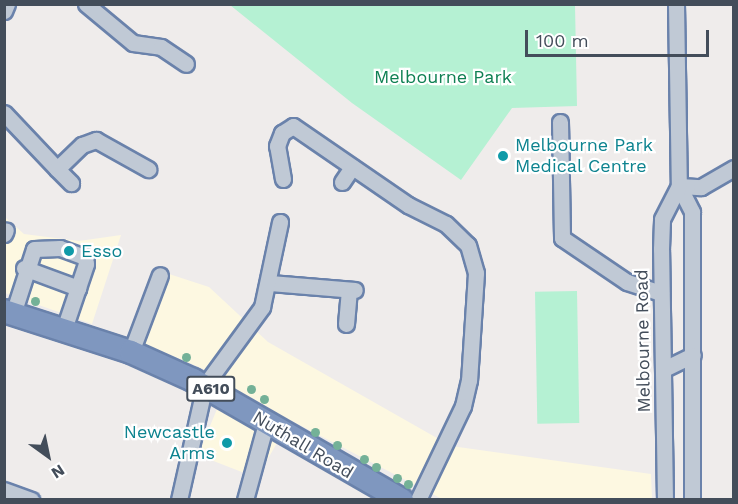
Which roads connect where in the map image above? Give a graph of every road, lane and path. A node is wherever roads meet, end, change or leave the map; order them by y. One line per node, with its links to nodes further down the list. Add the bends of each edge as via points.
1 (7, 4): 4 (street)
2 (86, 4): 5 (street, via 133,43 161,47)
3 (676, 4): 15 (street, Melbourne Road)
4 (4, 11)
5 (186, 64)
6 (4, 112): 10 (street)
7 (560, 122): 21 (street, via 561,238 627,282)
8 (352, 166): 12 (street, via 293,126 282,133 277,146); 13 (street); 37 (street, via 458,233 473,258 472,339 463,406)
9 (734, 168): 15 (street, via 701,187)
10 (57, 169): 11 (street, via 82,145 96,140); 14 (street)
11 (148, 169)
12 (283, 179)
13 (342, 182)
14 (71, 183)
15 (679, 186): 21 (street, Melbourne Road, via 662,219); 26 (street, Melbourne Road, via 692,212)
16 (280, 222): 19 (street)
17 (24, 268): 20 (street); 20 (street, via 34,249 54,247 78,253 86,264); 22 (street)
18 (160, 275): 25 (street)
19 (270, 283): 23 (street, via 352,290); 28 (street, via 262,307)
20 (78, 288): 24 (street)
21 (661, 293): 27 (street, Melbourne Road)
22 (9, 313): 24 (highway, Nuthall Road / A610)
23 (346, 324)
24 (64, 329): 25 (highway, Nuthall Road / A610)
25 (131, 352): 28 (highway, Nuthall Road / A610)
26 (693, 355): 27 (street); 31 (street, Melbourne Road)
27 (664, 369): 30 (street, Melbourne Road)
28 (205, 385): 29 (highway, Nuthall Road / A610); 34 (street)
29 (266, 423): 35 (street); 36 (highway, Nuthall Road / A610)
30 (663, 464): 31 (street); 38 (street, Melbourne Road)
31 (691, 464): 39 (street, Melbourne Road)
32 (4, 490): 33 (street)
33 (31, 500)
34 (179, 500)
35 (245, 500)
36 (402, 500)
37 (418, 500)
38 (665, 500)
39 (692, 500)

